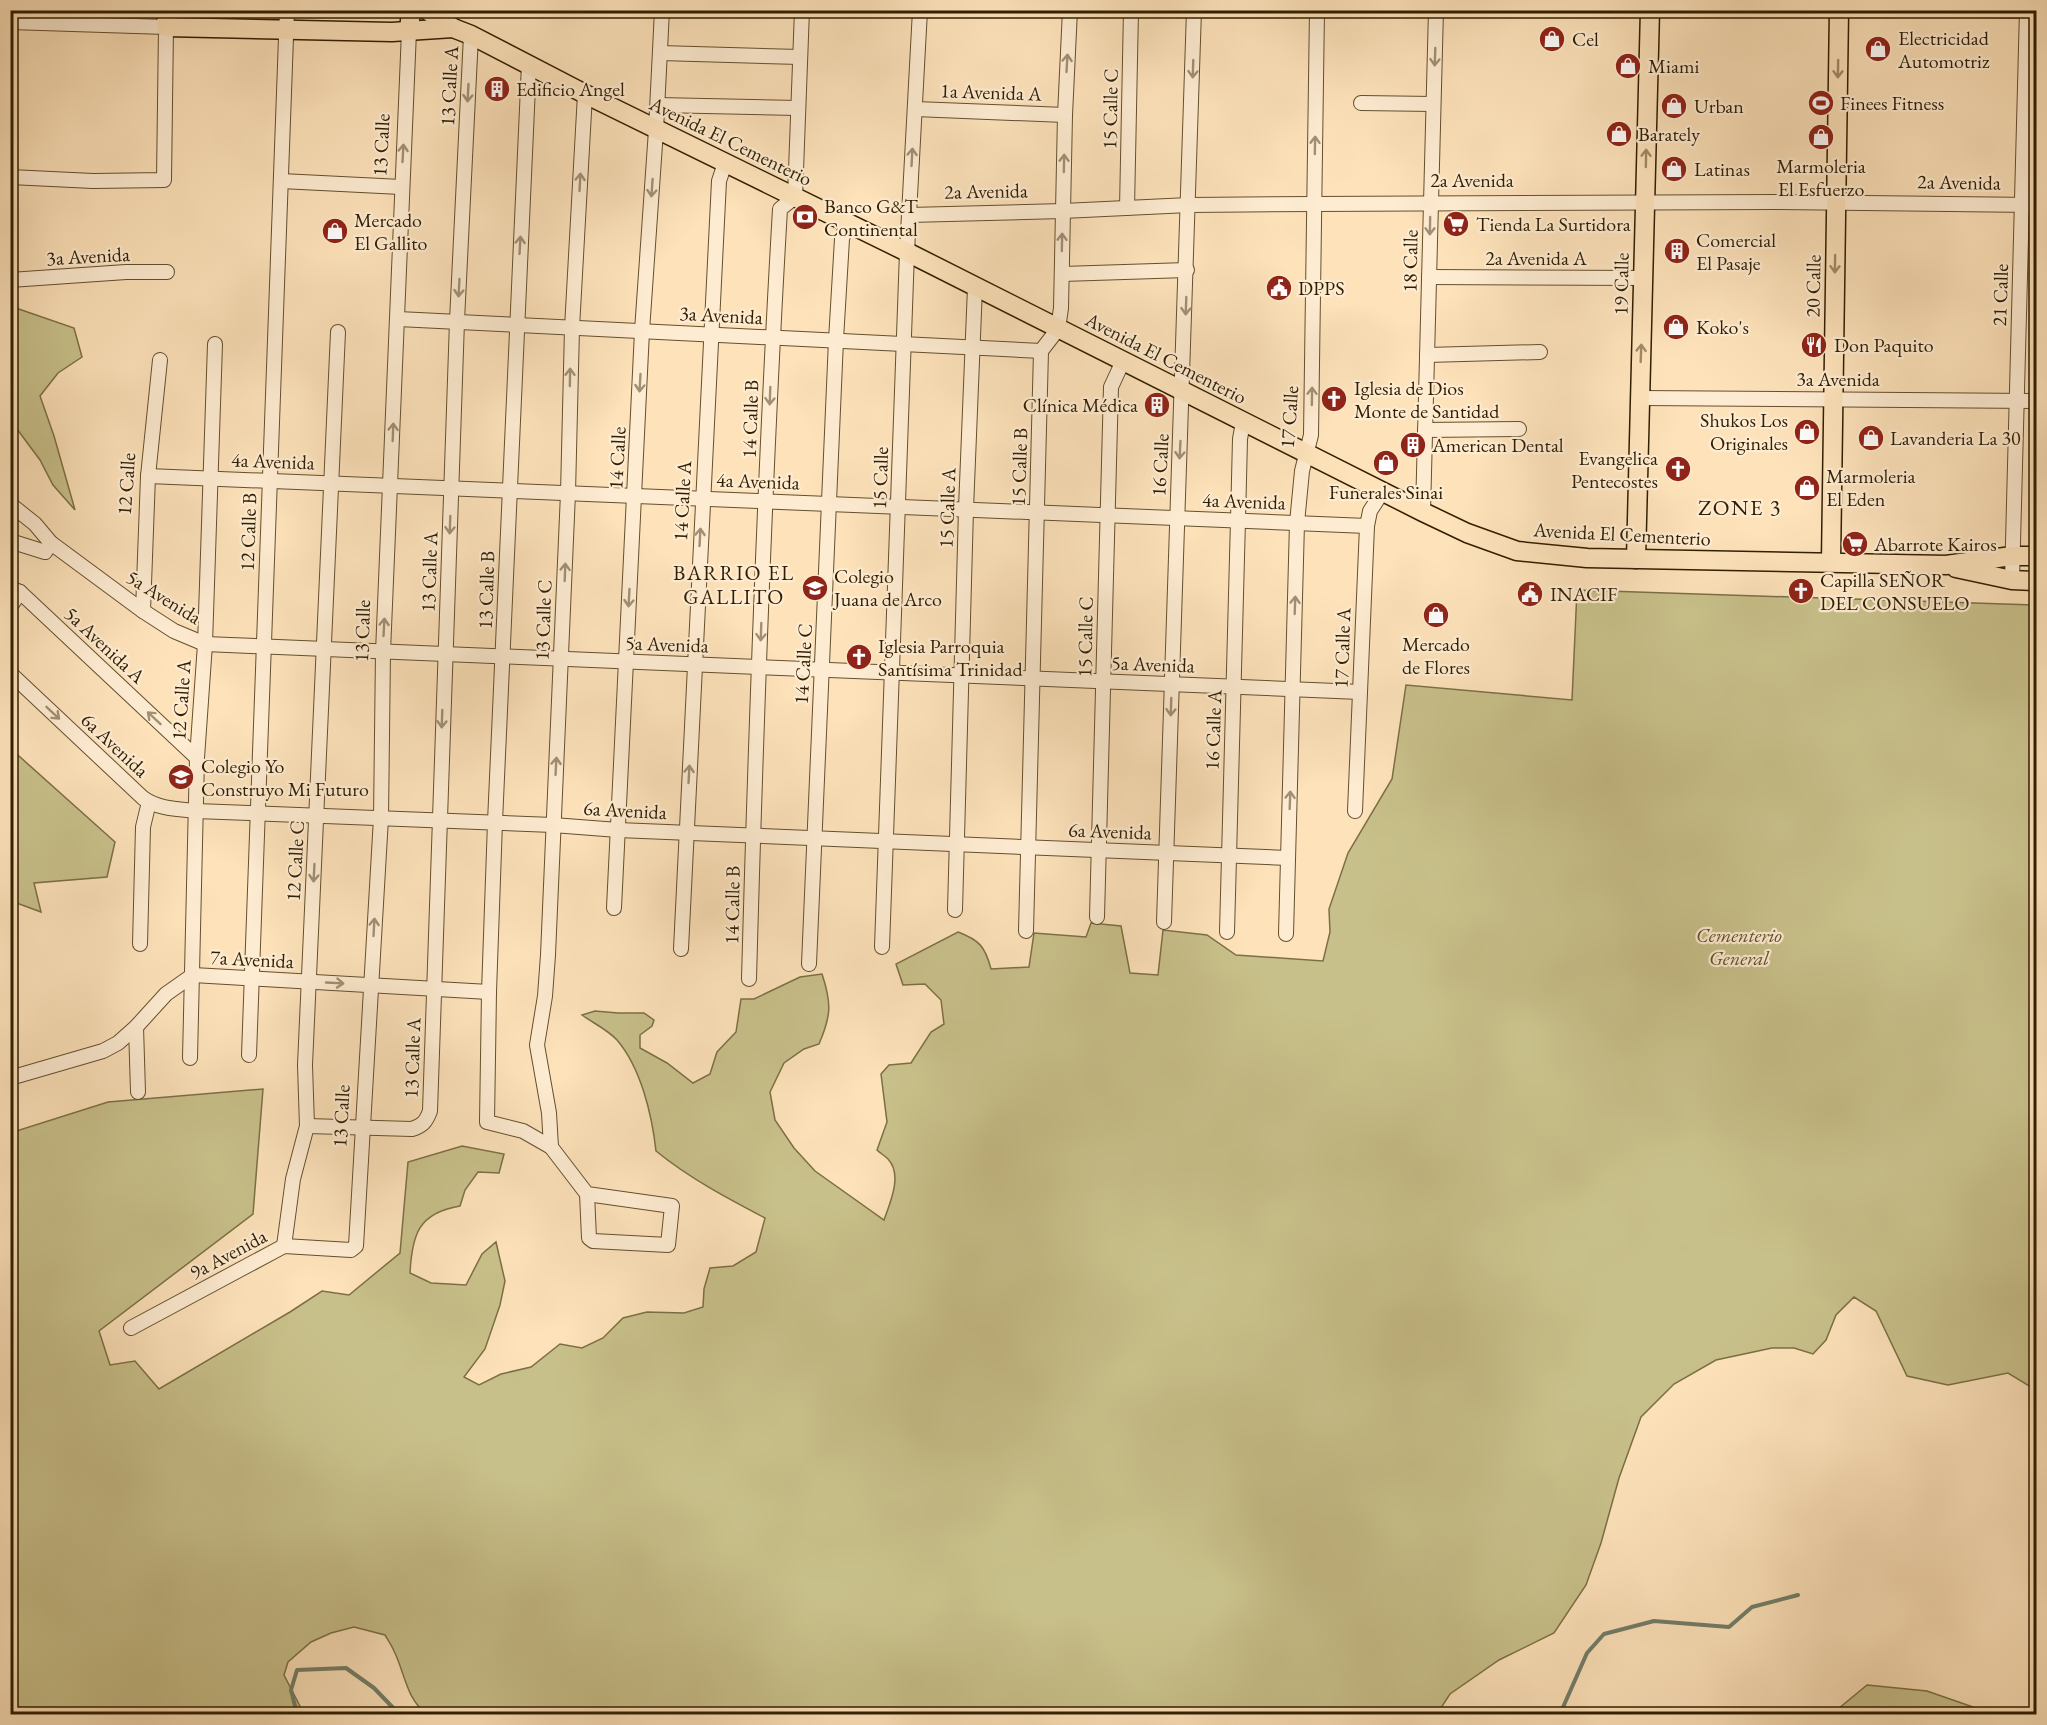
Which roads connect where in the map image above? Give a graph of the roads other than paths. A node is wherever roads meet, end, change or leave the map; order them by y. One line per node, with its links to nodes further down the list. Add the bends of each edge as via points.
1 (287, 10): 20 (street, 12 Calle B)
2 (411, 10): 21 (main road, 13 Calle)
3 (427, 10): 19 (main road)
4 (662, 10): 23 (street, 14 Calle)
5 (802, 10): 24 (street)
6 (920, 10): 31 (street, 15 Calle)
7 (1070, 10): 32 (street, one-way to 7)
8 (1131, 10): 46 (street, 15 Calle C)
9 (1194, 10): 43 (street, 16 Calle, one-way to 43)
10 (1317, 10): 42 (street, 17 Calle, one-way to 10)
11 (1436, 10): 28 (street, 18 Calle, one-way to 28)
12 (1650, 10): 39 (main road, 19 Calle, one-way to 12)
13 (1839, 10): 40 (main road, 20 Calle, one-way to 40)
14 (1985, 10): 15 (street)
15 (2027, 11): 16 (street); 44 (street, 21 Calle)
16 (2037, 11)
17 (167, 19): 18 (street); 20 (main road); 35 (street, via 164,180)
18 (10, 22)
19 (453, 28): 21 (main road, Avenida El Cementerio); 22 (main road, Avenida El Cementerio)
20 (286, 30): 21 (main road); 36 (street, 12 Calle B)
21 (410, 31): 37 (street, 13 Calle, one-way to 21)
22 (471, 35): 25 (main road, Avenida El Cementerio); 59 (street, 13 Calle A, one-way to 59)
23 (660, 53): 24 (street); 29 (street, 14 Calle)
24 (800, 57): 30 (street)
25 (529, 64): 26 (main road, Avenida El Cementerio); 60 (street, 13 Calle B, one-way to 25)
26 (585, 94): 33 (main road, Avenida El Cementerio); 61 (street, 13 Calle C, one-way to 26)
27 (1361, 103): 28 (street)
28 (1433, 104): 41 (street, 18 Calle)
29 (658, 105): 30 (street); 33 (street, 14 Calle)
30 (798, 108): 38 (street)
31 (915, 109): 32 (street, 1a Avenida A); 48 (street, 15 Calle, one-way to 31)
32 (1065, 115): 47 (street, one-way to 32)
33 (656, 130): 34 (main road, Avenida El Cementerio); 63 (street, 14 Calle, one-way to 63)
34 (725, 164): 38 (main road, Avenida El Cementerio); 65 (street, 14 Calle A, via 718,181)
35 (10, 177)
36 (280, 181): 37 (street); 87 (street, 12 Calle B)
37 (402, 187): 58 (street, 13 Calle)
38 (795, 196): 49 (main road, Avenida El Cementerio); 66 (street, 14 Calle B, via 780,209)
39 (1645, 201): 40 (street, 2a Avenida); 41 (street, 2a Avenida); 55 (main road, 19 Calle)
40 (1836, 202): 44 (street, 2a Avenida); 78 (main road, 20 Calle, one-way to 78)
41 (1430, 203): 42 (street, 2a Avenida); 54 (street, 18 Calle, one-way to 54)
42 (1314, 204): 43 (street, 2a Avenida); 84 (street, 17 Calle, one-way to 42, via 1311,435)
43 (1189, 205): 46 (street, 2a Avenida); 51 (street, 16 Calle)
44 (2022, 205): 45 (street, 2a Avenida); 79 (street, 21 Calle)
45 (2037, 205)
46 (1127, 208): 47 (street, 2a Avenida)
47 (1063, 211): 48 (street, 2a Avenida); 53 (street, one-way to 47)
48 (909, 215): 50 (street, 15 Calle)
49 (847, 223): 50 (main road, Avenida El Cementerio); 67 (street, 14 Calle C, via 842,239)
50 (907, 252): 57 (main road, Avenida El Cementerio); 69 (street, 15 Calle)
51 (1187, 270): 53 (street); 76 (street, 16 Calle, one-way to 76)
52 (167, 272): 56 (street, 3a Avenida)
53 (1062, 274): 62 (street)
54 (1429, 277): 55 (street, 2a Avenida A); 73 (street, 18 Calle)
55 (1643, 278): 77 (main road, 19 Calle, one-way to 55)
56 (10, 280)
57 (975, 287): 62 (main road, Avenida El Cementerio); 70 (street, 15 Calle A)
58 (398, 319): 59 (street, 3a Avenida); 89 (street, 13 Calle, one-way to 58)
59 (457, 321): 60 (street, 3a Avenida); 90 (street, 13 Calle A)
60 (516, 324): 61 (street, 3a Avenida); 91 (street, 13 Calle B)
61 (572, 327): 63 (street, 3a Avenida); 93 (street, 13 Calle C, one-way to 61)
62 (1058, 329): 71 (street); 75 (main road, Avenida El Cementerio)
63 (642, 331): 65 (street, 3a Avenida); 94 (street, 14 Calle, one-way to 94)
64 (338, 332): 88 (street, 12 Calle C)
65 (710, 334): 66 (street, 3a Avenida); 95 (street, 14 Calle A)
66 (772, 337): 67 (street, 3a Avenida); 96 (street, 14 Calle B, one-way to 96)
67 (836, 340): 69 (street, 3a Avenida); 98 (street, 14 Calle C)
68 (215, 344): 86 (street, 12 Calle A)
69 (904, 344): 70 (street, 3a Avenida); 99 (street, 15 Calle)
70 (971, 347): 71 (street, 3a Avenida); 100 (street, 15 Calle A)
71 (1041, 351): 101 (street, 15 Calle B)
72 (1540, 352): 73 (street)
73 (1427, 355): 83 (street, 18 Calle)
74 (160, 360): 85 (street, 12 Calle)
75 (1124, 361): 76 (main road, Avenida El Cementerio); 103 (street, 15 Calle C, via 1111,387)
76 (1183, 391): 81 (main road, Avenida El Cementerio); 104 (street, 16 Calle, one-way to 104)
77 (1640, 398): 78 (street, 3a Avenida); 112 (main road, 19 Calle)
78 (1834, 399): 79 (street, 3a Avenida); 113 (main road, 20 Calle)
79 (2016, 400): 80 (street, 3a Avenida); 110 (street, 21 Calle)
80 (2037, 400)
81 (1244, 422): 84 (main road, Avenida El Cementerio); 105 (street, 16 Calle A)
82 (1520, 429): 83 (street)
83 (1425, 430): 102 (street, 18 Calle)
84 (1307, 454): 92 (main road, Avenida El Cementerio); 106 (street, 17 Calle)
85 (148, 476): 86 (street, 4a Avenida); 119 (street, 12 Calle)
86 (210, 478): 87 (street, 4a Avenida); 120 (street, 12 Calle A)
87 (270, 481): 88 (street, 4a Avenida); 121 (street, 12 Calle B)
88 (332, 483): 89 (street, 4a Avenida); 122 (street, 12 Calle C)
89 (391, 486): 90 (street, 4a Avenida); 123 (street, 13 Calle, one-way to 89)
90 (451, 488): 91 (street, 4a Avenida); 124 (street, 13 Calle A, one-way to 124)
91 (509, 490): 93 (street, 4a Avenida); 125 (street, 13 Calle B)
92 (1383, 491): 102 (main road, Avenida El Cementerio); 107 (street, 17 Calle A, via 1370,511)
93 (568, 493): 94 (street, 4a Avenida); 126 (street, 13 Calle C, one-way to 93)
94 (634, 496): 95 (street, 4a Avenida); 127 (street, 14 Calle, one-way to 127)
95 (702, 498): 96 (street, 4a Avenida); 128 (street, 14 Calle A, one-way to 95)
96 (766, 501): 98 (street, 4a Avenida); 129 (street, 14 Calle B, one-way to 129)
97 (10, 504): 109 (street, 5a Avenida)
98 (829, 504): 99 (street, 4a Avenida); 130 (street, 14 Calle C)
99 (898, 506): 100 (street, 4a Avenida); 132 (street, 15 Calle)
100 (966, 509): 101 (street, 4a Avenida); 133 (street, 15 Calle A)
101 (1037, 512): 103 (street, 4a Avenida); 134 (street, 15 Calle B)
102 (1423, 512): 112 (main road, Avenida El Cementerio, via 1517,551)
103 (1107, 515): 104 (street, 4a Avenida); 135 (street, 15 Calle C)
104 (1176, 518): 105 (street, 4a Avenida); 136 (street, 16 Calle)
105 (1238, 520): 106 (street, 4a Avenida); 137 (street, 16 Calle A)
106 (1297, 523): 107 (street, 4a Avenida); 138 (street, 17 Calle, one-way to 106)
107 (1367, 525): 139 (street, 17 Calle A)
108 (10, 541): 109 (street, via 45,552)
109 (51, 543): 119 (street, 5a Avenida)
110 (2012, 556): 111 (main road, Avenida El Cementerio); 114 (main road, Avenida El Cementerio); 115 (street, 21 Calle)
111 (2037, 556)
112 (1636, 558): 113 (main road, Avenida El Cementerio)
113 (1831, 562): 114 (main road, Avenida El Cementerio)
114 (1946, 565): 115 (main road, Avenida El Cementerio)
115 (2012, 580): 116 (main road, Avenida El Cementerio)
116 (2037, 581)
117 (15, 590): 118 (street); 140 (street, 5a Avenida A, one-way to 117)
118 (10, 607)
119 (143, 611): 120 (street, 5a Avenida, via 174,631)
120 (205, 644): 121 (street, 5a Avenida); 140 (street, 12 Calle A)
121 (264, 647): 122 (street, 5a Avenida); 144 (street, 12 Calle B)
122 (325, 649): 123 (street, 5a Avenida); 145 (street, 12 Calle C)
123 (383, 652): 124 (street, 5a Avenida); 146 (street, 13 Calle)
124 (445, 654): 125 (street, 5a Avenida); 147 (street, 13 Calle A, one-way to 147)
125 (502, 657): 126 (street, 5a Avenida); 148 (street, 13 Calle B)
126 (561, 659): 127 (street, 5a Avenida); 149 (street, 13 Calle C, one-way to 126)
127 (626, 662): 128 (street, 5a Avenida); 150 (street, 14 Calle)
128 (694, 665): 129 (street, 5a Avenida); 151 (street, 14 Calle A, one-way to 128)
129 (760, 667): 130 (street, 5a Avenida); 152 (street, 14 Calle B)
130 (822, 670): 132 (street, 5a Avenida); 153 (street, 14 Calle C)
131 (10, 673): 141 (street, 6a Avenida, one-way to 141)
132 (892, 673): 133 (street, 5a Avenida); 154 (street, 15 Calle)
133 (961, 676): 134 (street, 5a Avenida); 155 (street, 15 Calle A)
134 (1033, 679): 135 (street, 5a Avenida); 156 (street, 15 Calle B)
135 (1104, 682): 136 (street, 5a Avenida); 157 (street, 15 Calle C)
136 (1172, 685): 137 (street, 5a Avenida); 158 (street, 16 Calle, one-way to 158)
137 (1233, 687): 138 (street, 5a Avenida); 159 (street, 16 Calle A)
138 (1293, 690): 139 (street, 5a Avenida); 160 (street, 17 Calle, one-way to 138)
139 (1360, 692): 143 (street, 17 Calle A)
140 (197, 758): 142 (street, 12 Calle A)
141 (149, 802): 142 (street, 6a Avenida); 168 (street, via 142,836)
142 (196, 811): 144 (street, 6a Avenida); 172 (street, 12 Calle A)
143 (1355, 811)
144 (258, 812): 145 (street, 6a Avenida); 173 (street, 12 Calle B)
145 (317, 815): 146 (street, 6a Avenida); 175 (street, 12 Calle C, one-way to 175)
146 (381, 818): 147 (street, 6a Avenida); 176 (street, 13 Calle, one-way to 146)
147 (438, 820): 148 (street, 6a Avenida); 177 (street, 13 Calle A)
148 (495, 822): 149 (street, 6a Avenida); 178 (street, 13 Calle B)
149 (553, 825): 150 (street, 6a Avenida); 186 (street, 13 Calle C, via 548,955 537,1045)
150 (618, 830): 151 (street, 6a Avenida); 161 (street, 14 Calle)
151 (686, 832): 152 (street, 6a Avenida); 170 (street, 14 Calle A)
152 (753, 835): 153 (street, 6a Avenida); 174 (street, 14 Calle B)
153 (814, 838): 154 (street, 6a Avenida); 171 (street, 14 Calle C)
154 (886, 841): 155 (street, 6a Avenida); 169 (street, 15 Calle)
155 (957, 844): 156 (street, 6a Avenida); 162 (street, 15 Calle A)
156 (1028, 847): 157 (street, 6a Avenida); 165 (street, 15 Calle B)
157 (1099, 850): 158 (street, 6a Avenida); 163 (street, 15 Calle C)
158 (1166, 853): 159 (street, 6a Avenida); 164 (street, 16 Calle)
159 (1229, 856): 160 (street, 6a Avenida); 166 (street, 16 Calle A)
160 (1288, 858): 167 (street, 17 Calle)
161 (614, 908)
162 (955, 910)
163 (1097, 917)
164 (1164, 922)
165 (1026, 931)
166 (1227, 932)
167 (1286, 934)
168 (140, 944)
169 (882, 947)
170 (681, 949)
171 (809, 964)
172 (193, 975): 173 (street, 7a Avenida); 179 (street, 7a Avenida, via 166,994); 181 (street, 12 Calle A)
173 (252, 978): 175 (street, 7a Avenida); 180 (street, 12 Calle B)
174 (749, 980)
175 (309, 982): 176 (street, 7a Avenida, one-way to 176); 184 (street, 12 Calle C, via 305,1065)
176 (371, 985): 177 (street, 7a Avenida); 185 (street, 13 Calle)
177 (433, 989): 178 (street, 7a Avenida); 185 (street, 13 Calle A, via 430,1112 426,1121 412,1129)
178 (489, 992): 186 (street, 13 Calle B, via 487,1122 523,1131)
179 (136, 1027): 182 (street, 7a Avenida, via 103,1051); 183 (street)
180 (249, 1055)
181 (190, 1058)
182 (13, 1080)
183 (138, 1092)
184 (308, 1126): 185 (street); 188 (street, 12 Calle C, via 293,1179)
185 (363, 1128): 189 (street, 13 Calle, via 356,1246)
186 (551, 1147): 187 (street)
187 (587, 1194): 187 (street, via 589,1238 593,1241 666,1246 668,1243 670,1204)
188 (284, 1246): 189 (street, 9a Avenida); 190 (street, 9a Avenida)
189 (351, 1250)
190 (130, 1328)

